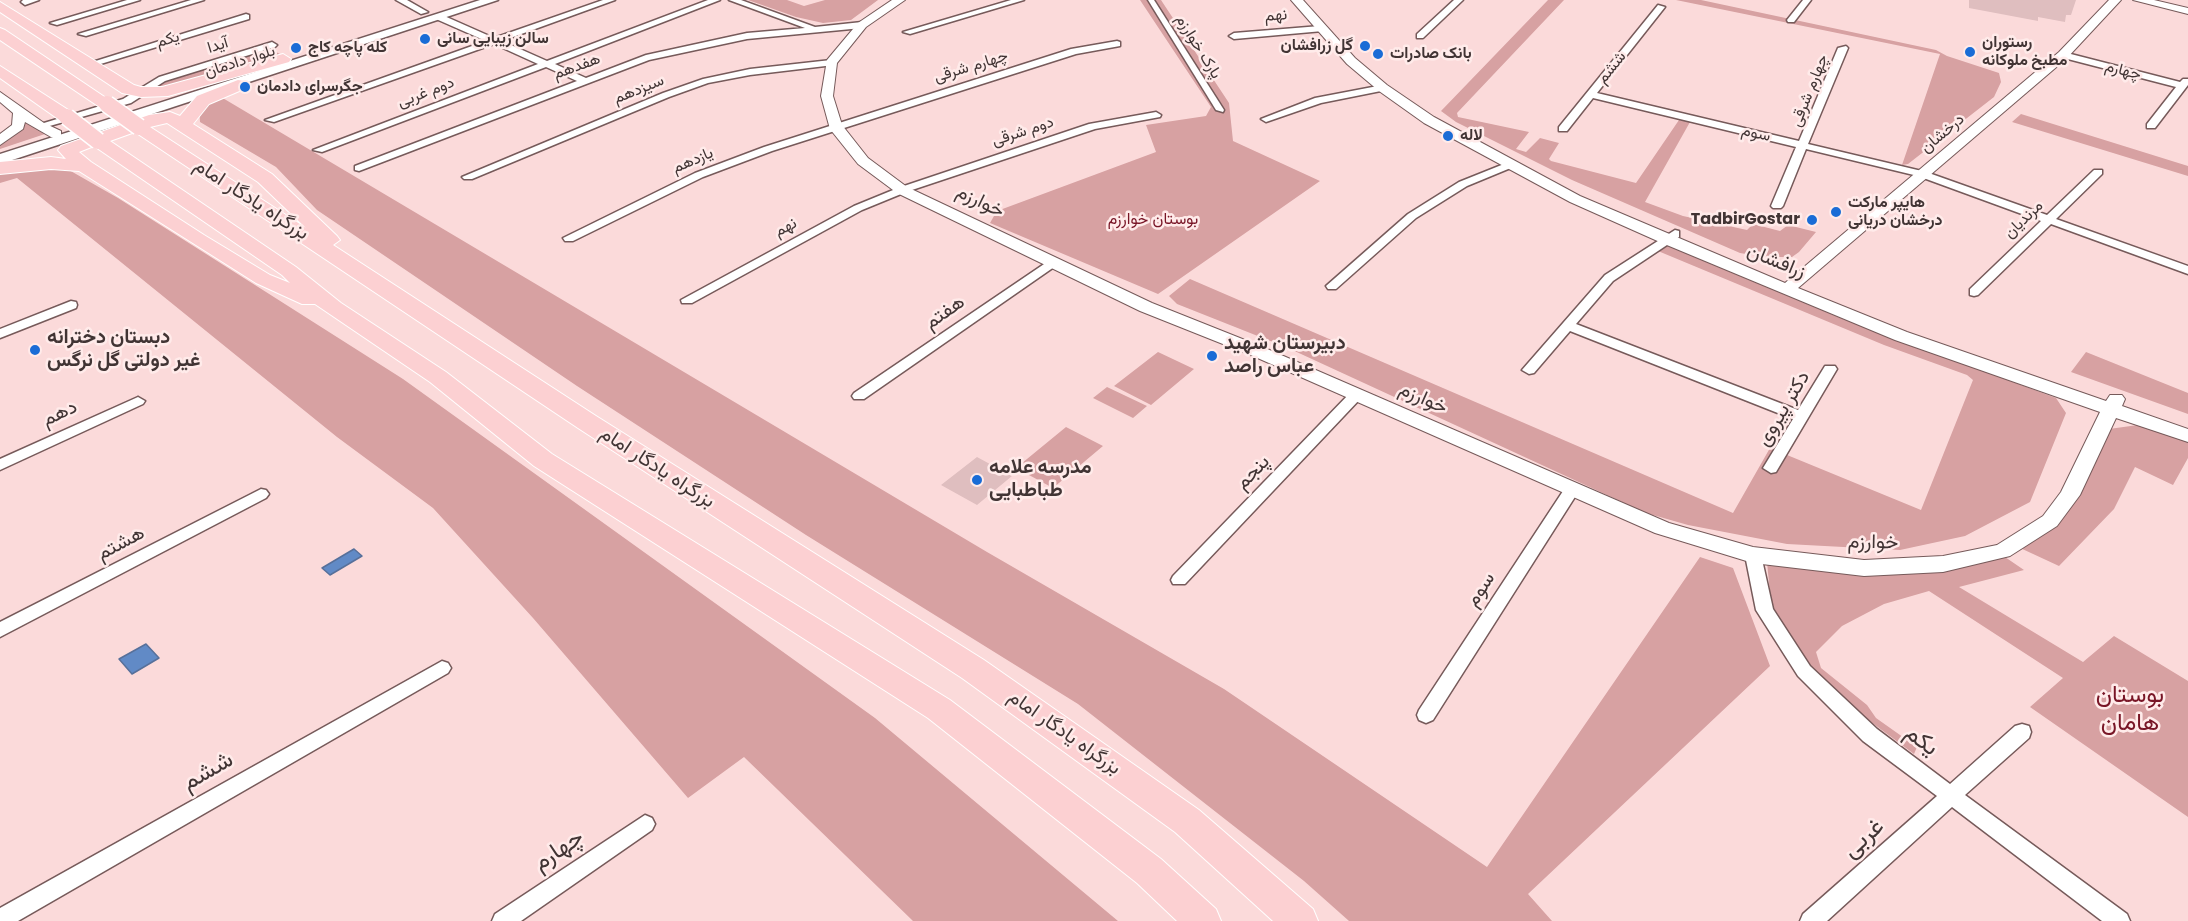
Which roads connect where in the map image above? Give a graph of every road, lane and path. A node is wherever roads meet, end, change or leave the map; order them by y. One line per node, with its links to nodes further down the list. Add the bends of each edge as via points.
1 (136, 0): 27 (street)
2 (200, 0): 33 (street)
3 (400, 0): 23 (street)
4 (460, 0): 23 (main road, بلوار دادمان)
5 (492, 0): 25 (main road, بلوار دادمان)
6 (611, 0): 36 (street)
7 (717, 0): 43 (street)
8 (733, 0): 29 (street, هفدهم)
9 (899, 0): 28 (street)
10 (1020, 0): 31 (street)
11 (1151, 0): 52 (street, پارک خوارزم)
12 (1297, 0): 30 (street, زرافشان)
13 (1310, 0): 78 (street, زرافشان, via 1364,59 1442,117)
14 (1459, 0): 35 (street)
15 (1808, 0): 26 (street)
16 (2115, 0): 40 (street, درخشان)
17 (2139, 0): 22 (street)
18 (2162, 0): 20 (street)
19 (1, 6): 42 (highway)
20 (2188, 6)
21 (1661, 7): 50 (street, ششم)
22 (2188, 11)
23 (424, 12): 44 (main road, بلوار دادمان)
24 (246, 17): 42 (street, یکم)
25 (440, 17): 36 (street); 44 (main road, بلوار دادمان)
26 (1791, 20)
27 (54, 22)
28 (862, 25): 29 (street, هفدهم); 41 (street)
29 (813, 28): 46 (street, هفدهم, via 699,45)
30 (1320, 29): 34 (street, نهم); 48 (street, زرافشان)
31 (907, 32)
32 (0, 33): 81 (highway, بزرگراه یادگار امام, bridge)
33 (83, 34)
34 (1234, 36)
35 (1420, 36)
36 (495, 41): 43 (street); 56 (street)
37 (1118, 44): 59 (street, چهارم شرقی, via 1074,51)
38 (272, 45): 49 (street, آیدا, via 162,79)
39 (1843, 48): 64 (street, چهارم شرقی)
40 (2063, 55): 47 (street, چهارم); 73 (street, درخشان)
41 (831, 63): 59 (street, خوارزم, via 827,96); 74 (street, سیزدهم, via 706,81)
42 (91, 64): 49 (highway)
43 (546, 64): 46 (street); 65 (street, دوم غربی)
44 (278, 65): 49 (highway, via 162,92); 57 (highway, via 209,97 194,108); 62 (main road, بلوار دادمان); 67 (main road, بلوار دادمان)
45 (0, 71): 88 (highway, بزرگراه یادگار امام, bridge, via 289,271)
46 (583, 80): 71 (street, هفدهم)
47 (2185, 83): 60 (street)
48 (1383, 88): 55 (street, via 1319,100); 68 (street, زرافشان)
49 (141, 92): 58 (street, آیدا, via 127,101)
50 (1590, 95): 61 (street, ششم); 64 (street, سوم)
51 (0, 96): 53 (street)
52 (1220, 110)
53 (20, 112): 58 (street); 63 (street, via 18,126)
54 (1156, 115): 75 (street, دوم شرقی, via 1093,126)
55 (1266, 119)
56 (270, 120)
57 (185, 124): 69 (highway, via 164,117 67,150); 81 (highway, via 265,178 317,225)
58 (39, 126): 62 (street)
59 (835, 126): 75 (street, خوارزم, via 863,160); 79 (street, یازدهم, via 699,175)
60 (2151, 126)
61 (1563, 129)
62 (56, 134): 66 (main road, بلوار دادمان)
63 (0, 141)
64 (1804, 146): 73 (street, سوم); 76 (street, چهارم شرقی)
65 (318, 150)
66 (0, 151)
67 (0, 159)
68 (1509, 165): 78 (street, زرافشان, via 1575,199); 83 (street, via 1463,184 1412,216)
69 (84, 166): 70 (highway, via 51,163); 88 (highway, via 263,279)
70 (0, 168)
71 (359, 168)
72 (2098, 172): 77 (street, مرنديان)
73 (1922, 174): 77 (street, سوم); 84 (street, درخشان)
74 (468, 177)
75 (902, 190): 80 (street, خوارزم); 86 (street, نهم, via 858,208)
76 (1777, 206)
77 (2048, 220): 82 (street, سوم); 85 (street, مرنديان)
78 (1671, 237): 84 (street, زرافشان); 89 (street, via 1610,278)
79 (569, 238)
80 (1053, 262): 93 (street, خوارزم, via 1146,307); 94 (street, هفتم)
81 (352, 265): 115 (highway, بزرگراه یادگار امام, via 586,422 973,669 1187,821)
82 (2188, 270)
83 (1332, 286)
84 (1791, 286): 96 (street, زرافشان, via 1901,336)
85 (1974, 292)
86 (687, 300)
87 (71, 305): 90 (street)
88 (333, 308): 114 (highway, بزرگراه یادگار امام, via 438,377 543,460 939,709 1149,871)
89 (1568, 326): 92 (street); 97 (street)
90 (0, 334)
91 (1830, 369): 97 (street, دکتر پیروی)
92 (1529, 370)
93 (1356, 395): 102 (street, خوارزم); 105 (street, پنجم)
94 (859, 396)
95 (138, 401): 100 (street, دهم)
96 (2114, 404): 98 (street, زرافشان); 99 (street, زرافشان); 104 (street, خوارزم, via 2070,495 2050,521 2002,551 1943,564 1864,568)
97 (1802, 417): 101 (street, دکتر پیروی)
98 (2188, 424)
99 (2188, 436)
100 (0, 465)
101 (1771, 468)
102 (1572, 489): 104 (street, خوارزم, via 1662,528); 108 (street, سوم)
103 (261, 494): 106 (street, هشتم)
104 (1753, 555): 110 (street, یکم, via 1765,610 1804,671 1870,735)
105 (1179, 580)
106 (0, 630)
107 (442, 668): 112 (street, ششم)
108 (1426, 715)
109 (2022, 732): 110 (street, غربی)
110 (1951, 795): 116 (street, غربی); 117 (street, یکم)
111 (645, 824): 113 (street, چهارم)
112 (0, 920)
113 (502, 921)
114 (1203, 921)
115 (1300, 921)
116 (1811, 921)
117 (2119, 921)

